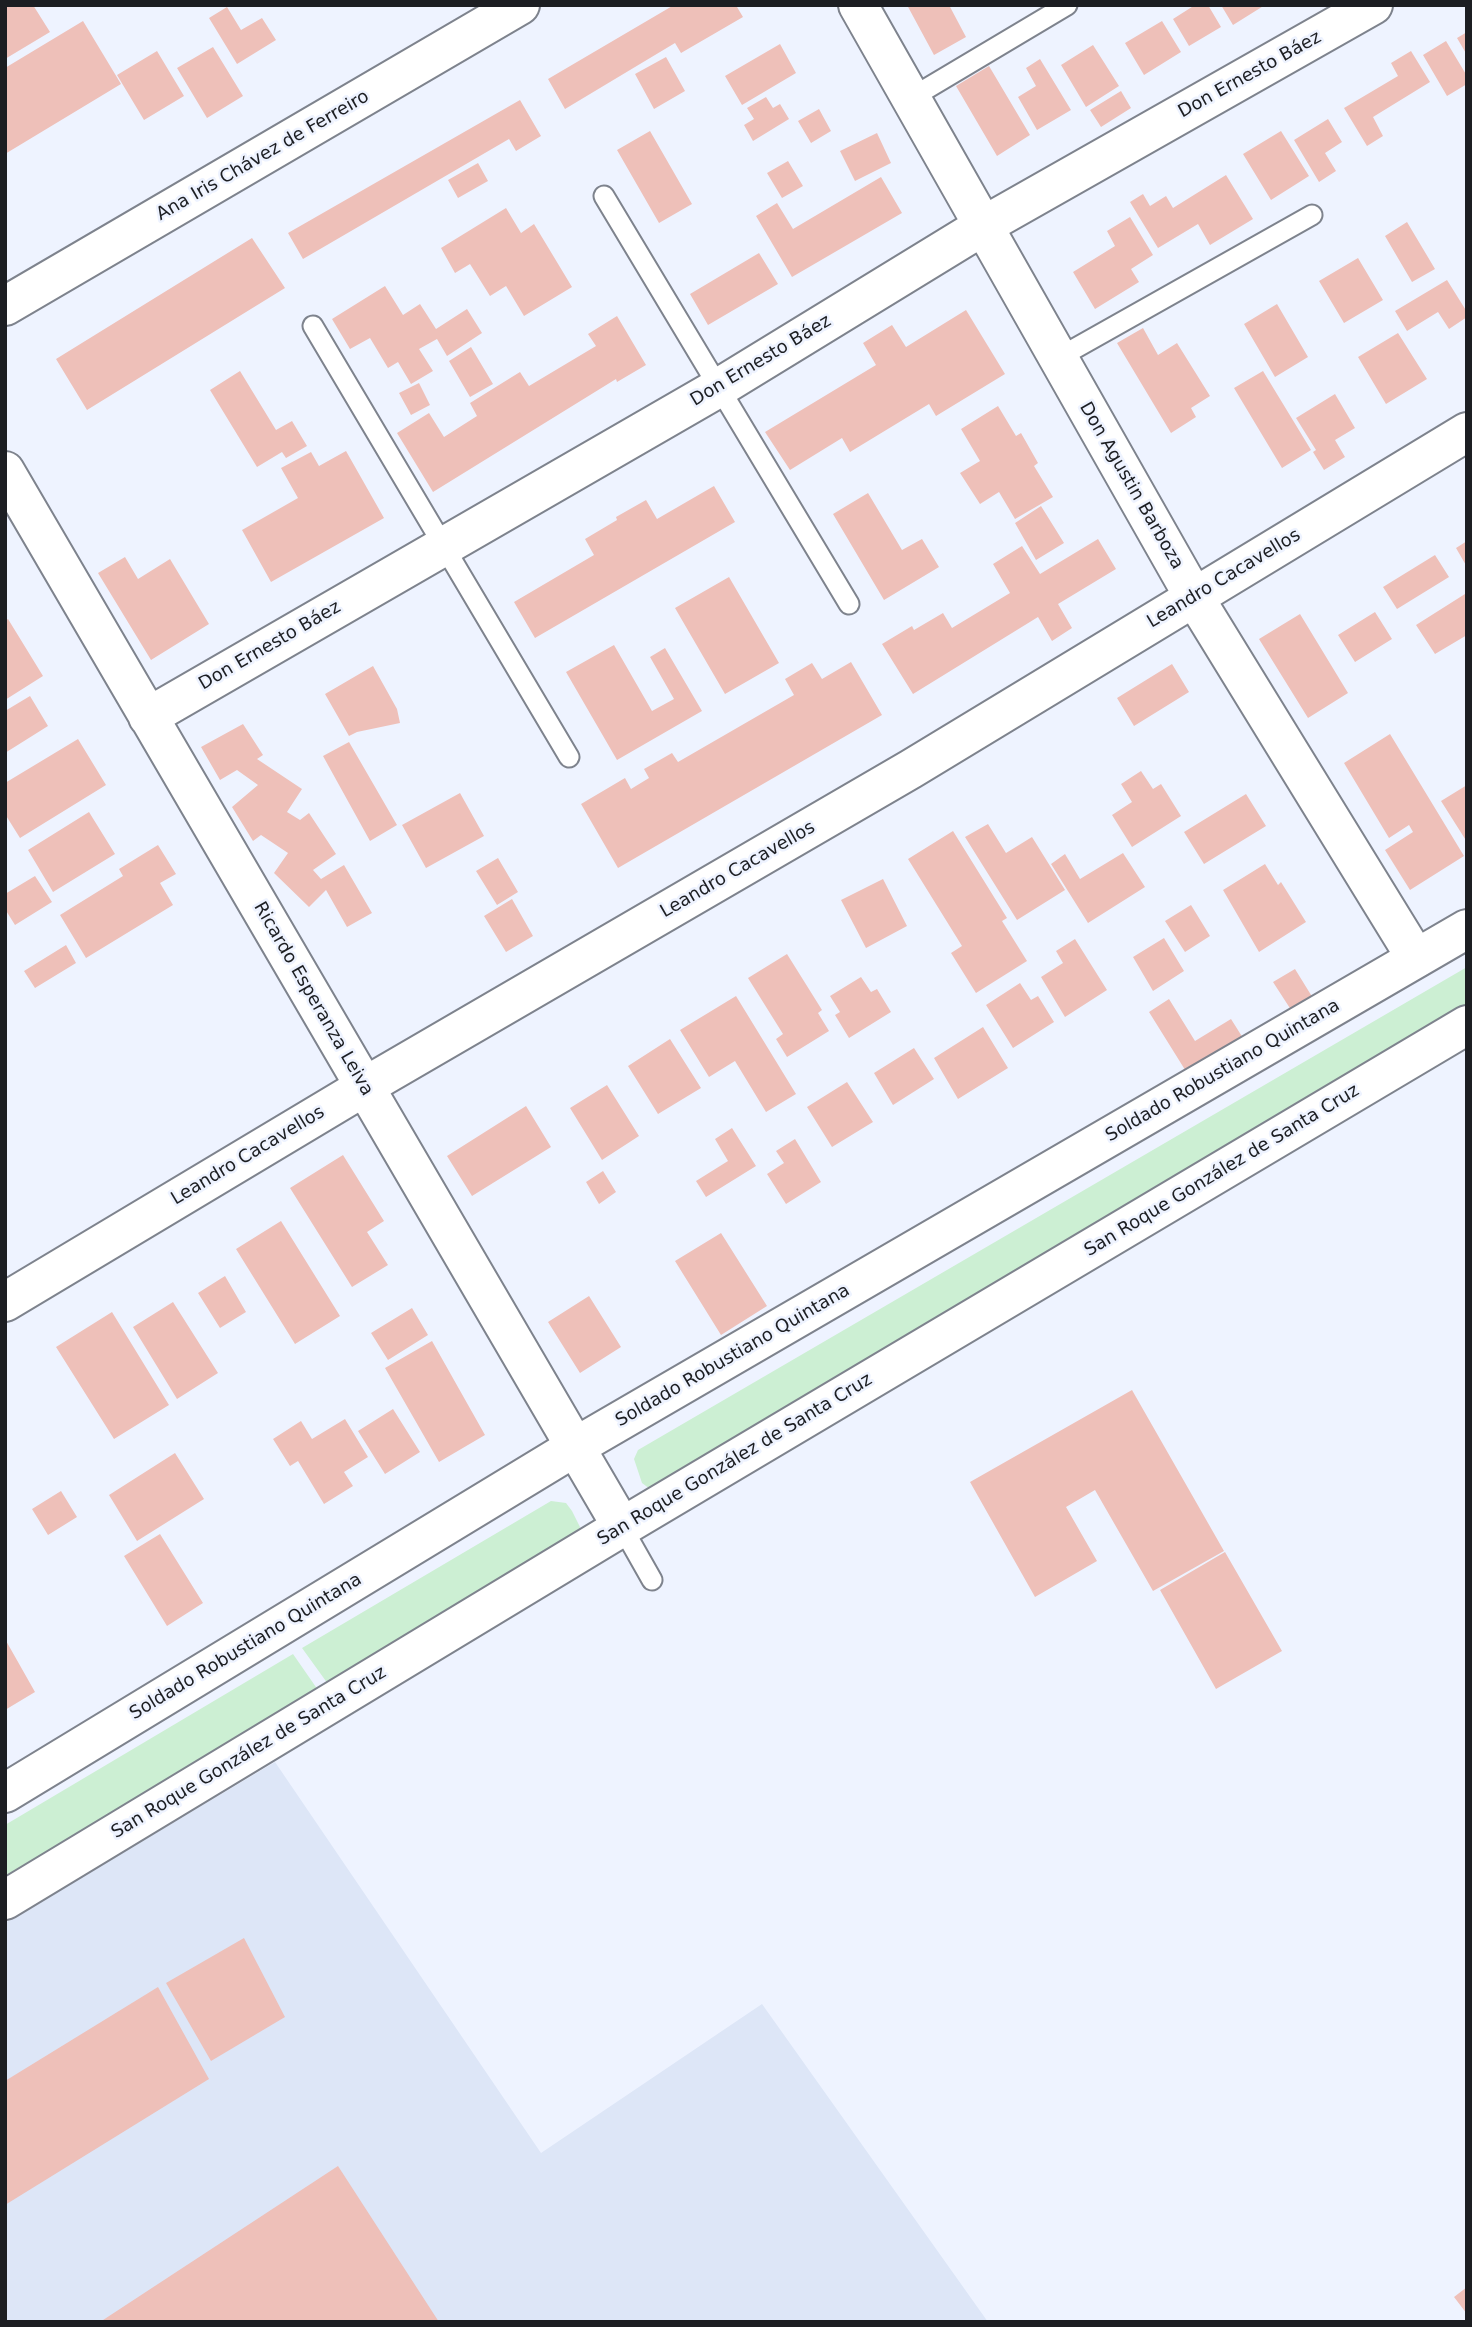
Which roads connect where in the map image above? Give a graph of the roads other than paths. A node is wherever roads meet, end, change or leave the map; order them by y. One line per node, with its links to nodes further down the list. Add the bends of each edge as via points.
1 (520, 5): 9 (street, Ana Iris Chávez de Ferreiro)
2 (858, 5): 5 (street, Don Agustin Barboza)
3 (1067, 5): 5 (lane)
4 (1373, 5): 8 (street, Don Ernesto Báez)
5 (911, 99): 8 (street, Don Agustin Barboza)
6 (604, 196): 12 (lane)
7 (1312, 215): 11 (lane)
8 (983, 226): 11 (street, Don Agustin Barboza); 12 (street, Don Ernesto Báez)
9 (5, 306)
10 (313, 326): 15 (lane)
11 (1058, 358): 16 (street, Don Agustin Barboza)
12 (720, 387): 15 (street, Don Ernesto Báez); 17 (lane)
13 (1467, 432): 16 (street, Leandro Cacavellos)
14 (5, 471): 18 (street, Ricardo Esperanza Leiva)
15 (443, 546): 18 (street, Don Ernesto Báez); 19 (lane)
16 (1194, 597): 21 (street, Don Agustin Barboza); 23 (street, Leandro Cacavellos, via 911,769)
17 (849, 604)
18 (148, 716): 23 (street, Ricardo Esperanza Leiva)
19 (569, 757)
20 (1467, 929): 21 (street, Soldado Robustiano Quintana)
21 (1416, 958): 25 (street, Soldado Robustiano Quintana)
22 (1467, 1026): 26 (street, San Roque González de Santa Cruz)
23 (364, 1087): 24 (street, Leandro Cacavellos); 25 (street, Ricardo Esperanza Leiva)
24 (5, 1302)
25 (575, 1447): 26 (street, Ricardo Esperanza Leiva); 28 (street, Soldado Robustiano Quintana)
26 (622, 1527): 27 (lane); 29 (street, San Roque González de Santa Cruz)
27 (652, 1580)
28 (5, 1793)
29 (5, 1900)

